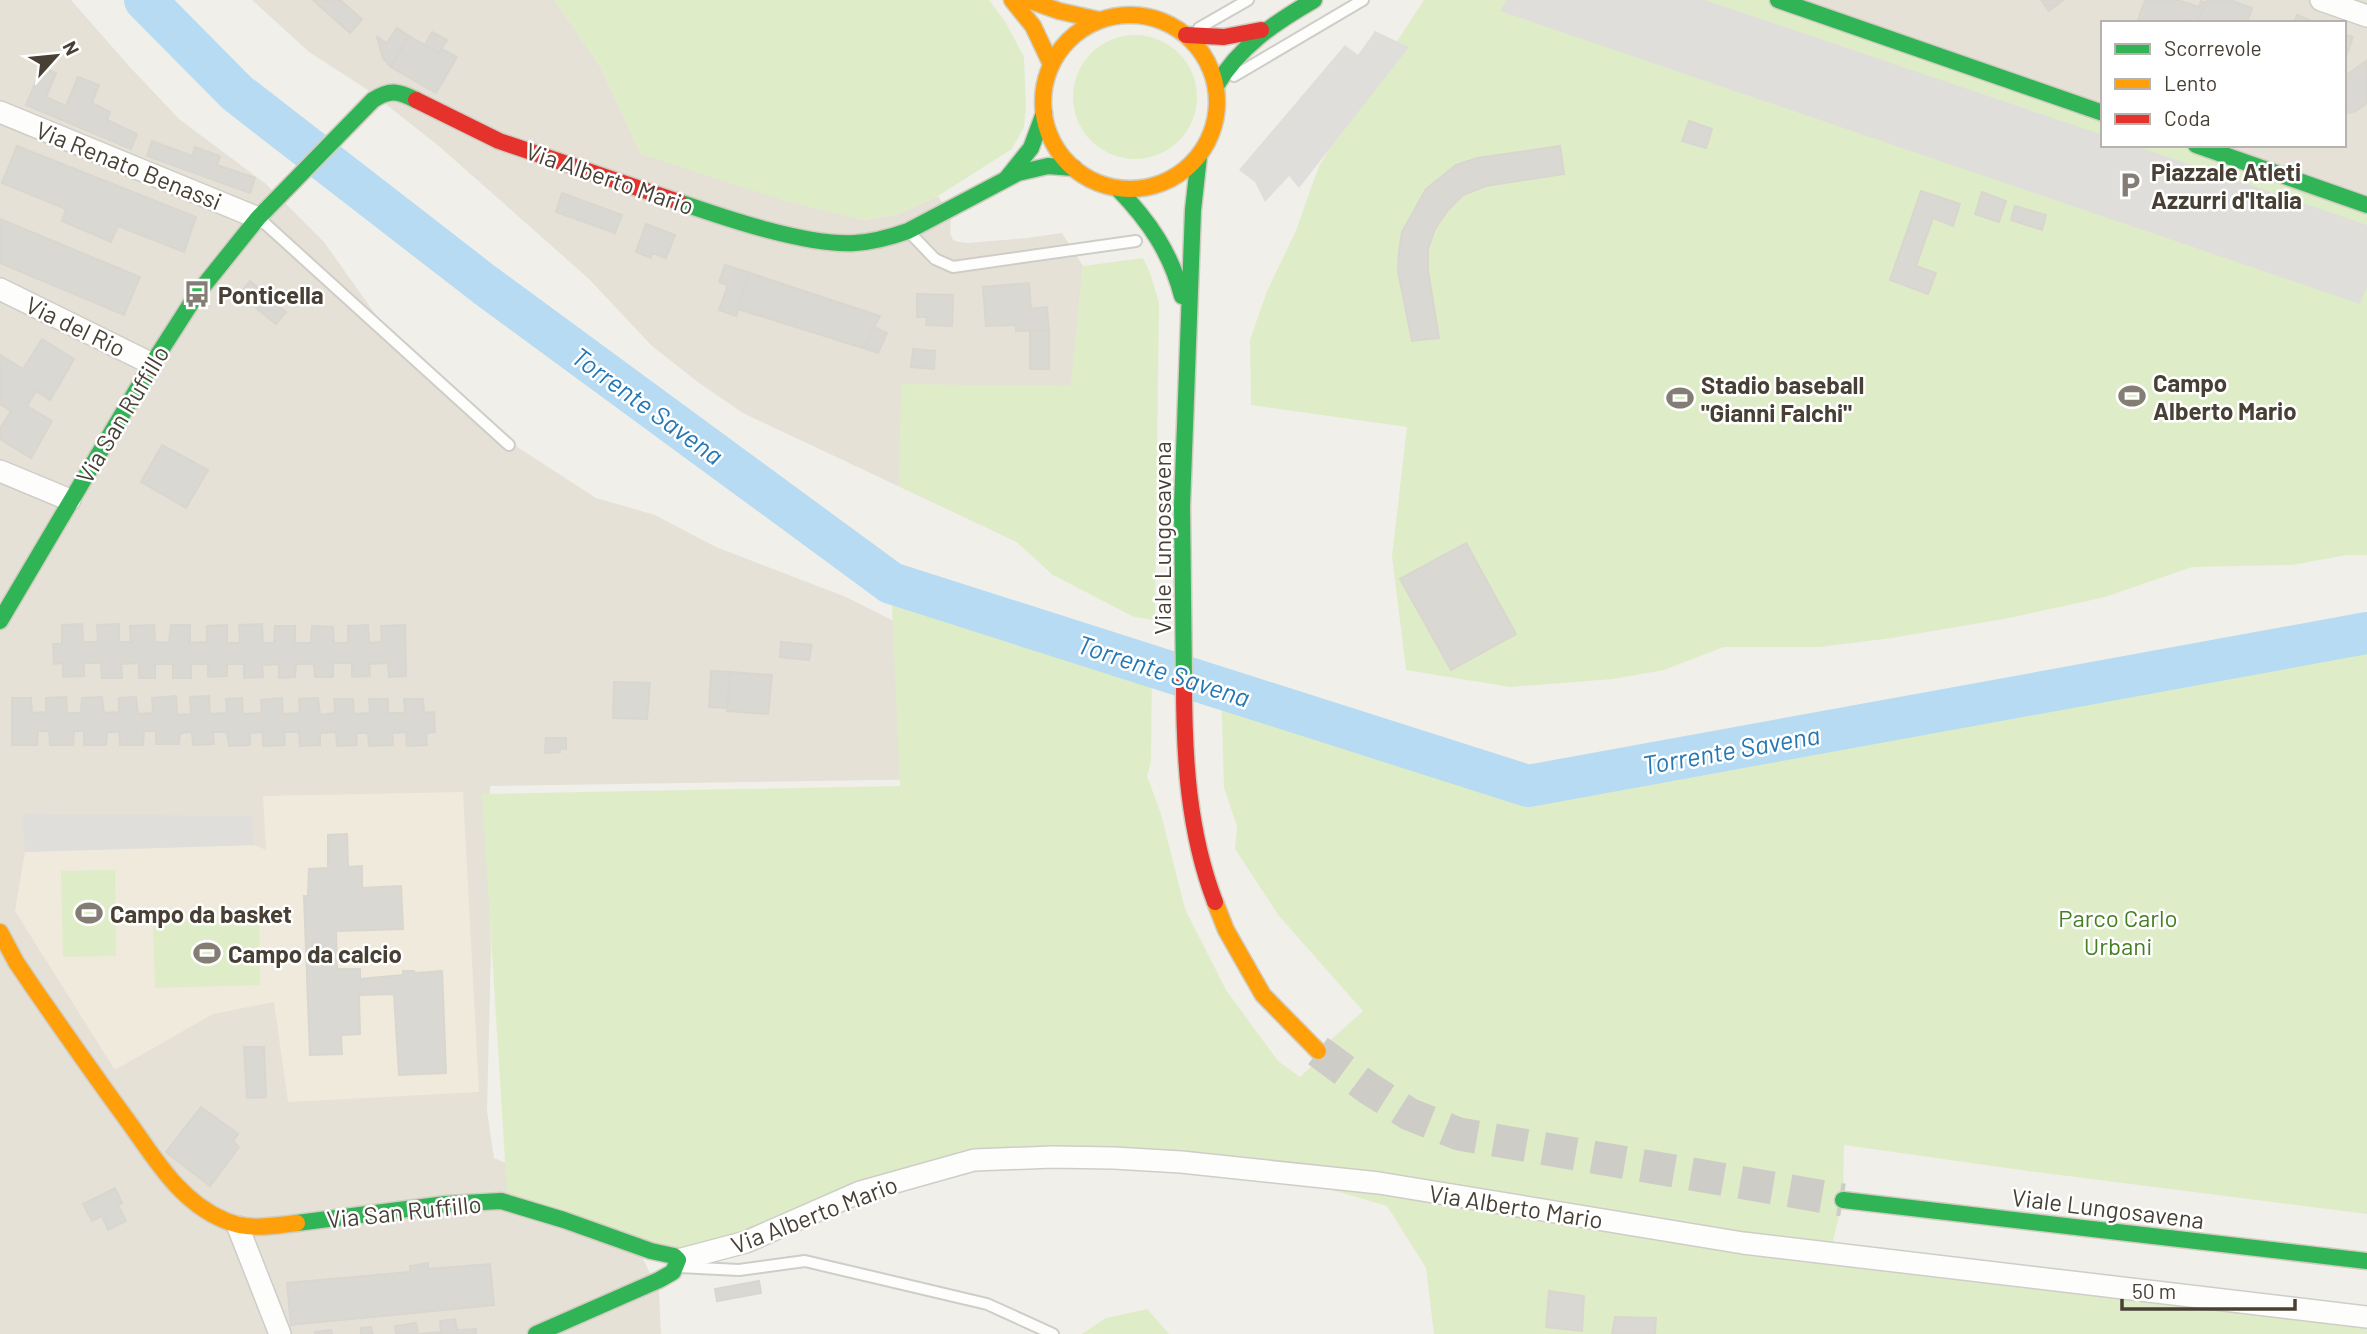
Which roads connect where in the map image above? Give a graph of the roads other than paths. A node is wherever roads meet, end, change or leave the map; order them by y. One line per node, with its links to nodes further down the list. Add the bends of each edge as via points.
1 (1012, 0): 12 (street, via 1033,26)
2 (1028, 0): 9 (street)
3 (1248, 0): 11 (lane)
4 (1314, 0): 10 (street)
5 (1363, 0): 13 (lane)
6 (1777, 0): 15 (street)
7 (2321, 0): 8 (street)
8 (2367, 16)
9 (1099, 20): 11 (street, via 1144,15 1167,22); 12 (street, via 1071,38)
10 (1268, 27): 11 (street, via 1226,38); 13 (street, via 1247,43)
11 (1186, 35): 13 (street, via 1210,67)
12 (1051, 64): 16 (street, via 1044,88)
13 (1216, 86): 18 (street, via 1215,123)
14 (0, 112): 23 (street, Via Renato Benassi)
15 (2101, 112)
16 (1044, 113): 19 (street, via 1049,134); 20 (street, Via Alberto Mario, via 1036,142)
17 (2202, 147): 22 (street)
18 (1199, 156): 21 (street, via 1164,182); 27 (street, Viale Lungosavena)
19 (1074, 168): 20 (street, Via Alberto Mario, via 1032,168); 21 (street)
20 (1007, 178): 24 (street, Via Alberto Mario)
21 (1118, 189): 27 (street, Viale Lungosavena, via 1155,230 1179,284)
22 (2367, 205)
23 (258, 218): 24 (street, Via Alberto Mario, via 373,100 398,91 499,141 781,232 854,243); 28 (street, Via San Ruffillo, via 197,294); 29 (lane)
24 (908, 231): 25 (lane, via 929,254 953,267)
25 (1136, 241)
26 (0, 289): 28 (street, Via del Rio)
27 (1187, 323): 34 (street, Viale Lungosavena, via 1182,506 1184,726 1197,846 1226,930 1263,995)
28 (152, 364): 31 (street, Via San Ruffillo)
29 (509, 445)
30 (0, 471): 31 (street)
31 (70, 500): 32 (street, Via San Ruffillo)
32 (0, 621)
33 (0, 932): 36 (street, Via San Ruffillo, via 20,970 174,1183 194,1203)
34 (1318, 1051)
35 (1843, 1200): 37 (street, Viale Lungosavena)
36 (238, 1227): 38 (street, Via San Ruffillo, via 501,1200 674,1256); 40 (street)
37 (2367, 1261)
38 (677, 1264): 39 (street, Via Alberto Mario, via 746,1242 860,1192 974,1160 1114,1158 1378,1183 1743,1243); 41 (street, via 659,1280); 42 (lane, Via San Ruffillo, via 739,1270 805,1261 987,1304)
39 (2367, 1317)
40 (280, 1334)
41 (536, 1334)
42 (1053, 1334)

